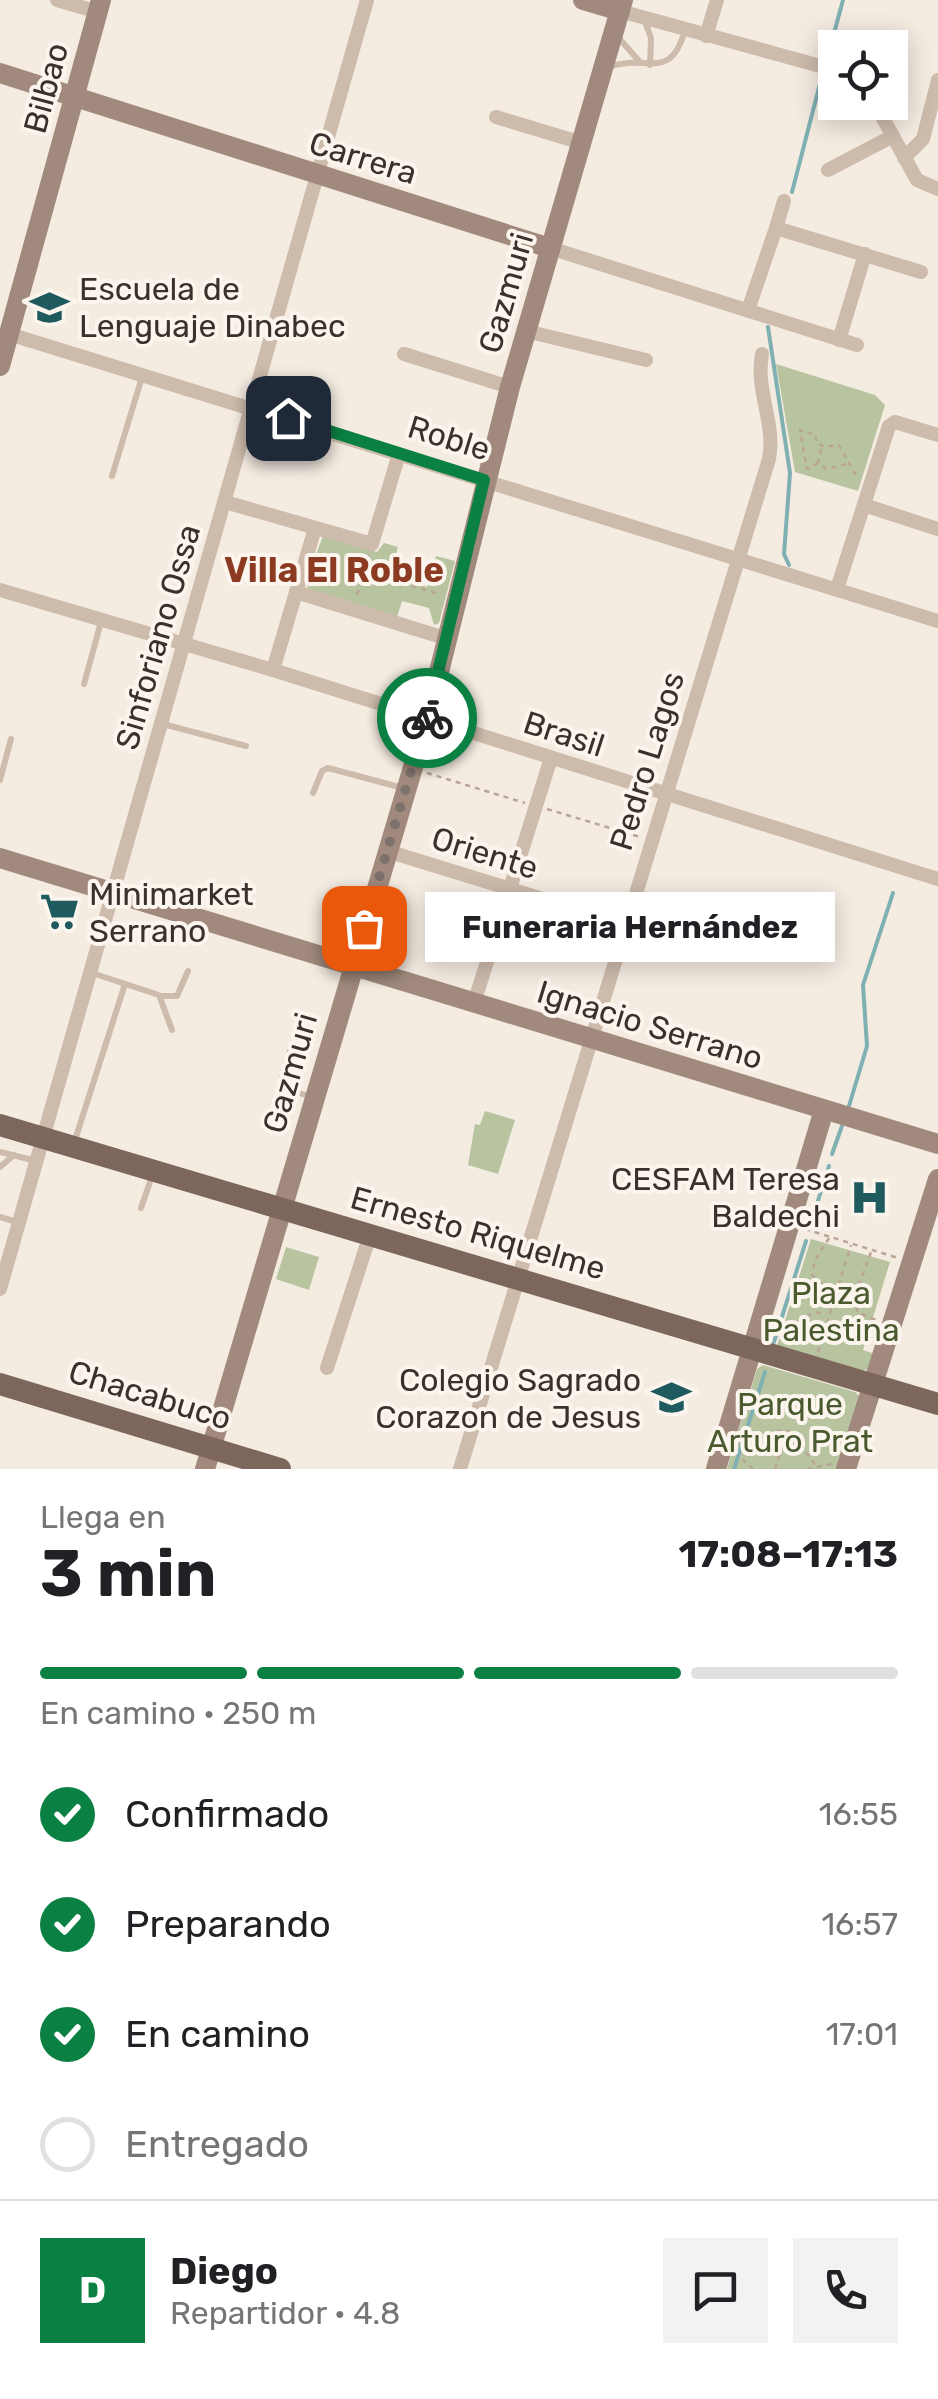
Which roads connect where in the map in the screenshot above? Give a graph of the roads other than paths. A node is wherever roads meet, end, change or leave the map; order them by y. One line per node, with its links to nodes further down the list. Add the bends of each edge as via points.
1 (57, 0): 5 (street)
2 (367, 0): 22 (street, Sinforiano Ossa)
3 (584, 0): 6 (street)
4 (717, 0): 9 (street)
5 (100, 6): 15 (street, Bilbao)
6 (619, 14): 7 (street); 10 (lane, via 628,52); 12 (street, Gazmuri)
7 (644, 18): 8 (street); 10 (lane, via 651,38)
8 (685, 30): 9 (street); 10 (lane, via 678,54)
9 (706, 36): 11 (street)
10 (647, 64): 12 (lane)
11 (818, 65)
12 (603, 69): 19 (street, Gazmuri)
13 (0, 72): 15 (street, Carrera)
14 (938, 80): 20 (street, via 923,139)
15 (75, 97): 22 (street, Carrera); 31 (street, Bilbao)
16 (496, 117): 19 (street)
17 (884, 120): 18 (street)
18 (893, 136): 20 (street); 21 (street)
19 (582, 142): 26 (street, Gazmuri)
20 (904, 158): 23 (street, via 920,183)
21 (828, 170)
22 (316, 176): 26 (street, Carrera); 40 (street, Sinforiano Ossa)
23 (938, 189)
24 (784, 201): 25 (street)
25 (776, 228): 27 (street); 29 (street)
26 (550, 248): 29 (street, Carrera); 30 (street, Gazmuri)
27 (865, 254): 28 (street); 32 (street)
28 (921, 272)
29 (748, 310): 32 (street, Carrera)
30 (526, 331): 36 (street); 39 (street, Gazmuri)
31 (5, 332): 37 (street, Bilbao); 38 (street, Roble)
32 (840, 340): 33 (street, Carrera)
33 (857, 345)
34 (404, 354): 39 (street)
35 (762, 354): 49 (street, Pedro Lagos, via 759,386 772,441)
36 (646, 360)
37 (0, 366)
38 (142, 376): 40 (street, Roble); 43 (lane)
39 (510, 387): 44 (street, Gazmuri)
40 (252, 406): 42 (street, Roble); 45 (street, Sinforiano Ossa)
41 (938, 435): 46 (street, via 893,422)
42 (399, 454): 44 (street, Roble); 47 (street, via 372,544)
43 (112, 476)
44 (484, 480): 49 (street, Roble); 55 (street, Gazmuri)
45 (224, 502): 47 (street); 56 (street, Sinforiano Ossa)
46 (864, 504): 48 (street); 51 (street)
47 (315, 528): 52 (street)
48 (938, 529)
49 (739, 560): 51 (street, Roble); 67 (street, Pedro Lagos)
50 (0, 590): 54 (street, Brasil)
51 (837, 590): 53 (street, Roble)
52 (296, 592): 55 (street); 57 (street)
53 (938, 621)
54 (101, 622): 56 (street, Brasil); 58 (lane)
55 (448, 639): 59 (street, Gazmuri)
56 (183, 646): 57 (street, Brasil); 60 (street, Sinforiano Ossa)
57 (273, 670): 59 (street, Brasil)
58 (84, 684)
59 (427, 720): 63 (street, Brasil); 65 (street, Gazmuri)
60 (162, 723): 62 (lane); 73 (street, Sinforiano Ossa)
61 (11, 739): 64 (lane)
62 (246, 746)
63 (551, 758): 67 (street, Brasil); 72 (street)
64 (0, 780)
65 (406, 789): 66 (lane, via 328,768); 68 (street, Gazmuri)
66 (313, 794)
67 (664, 795): 71 (street, Brasil); 74 (street, Pedro Lagos)
68 (386, 851): 72 (street, Oriente); 75 (street, Gazmuri)
69 (0, 858): 73 (street, Ignacio Serrano)
70 (938, 861): 71 (street)
71 (936, 878)
72 (510, 890): 74 (street, Oriente); 80 (street)
73 (114, 893): 75 (street, Ignacio Serrano); 77 (street, Sinforiano Ossa)
74 (624, 924): 82 (street, Pedro Lagos)
75 (352, 966): 80 (street, Ignacio Serrano); 84 (street, Gazmuri)
76 (188, 971): 79 (lane, via 177,996)
77 (90, 972): 78 (lane); 89 (street, Sinforiano Ossa)
78 (125, 984): 79 (lane); 88 (lane)
79 (158, 996): 81 (lane)
80 (474, 1003): 82 (street, Ignacio Serrano)
81 (172, 1030)
82 (592, 1039): 85 (street, Ignacio Serrano); 100 (street, Pedro Lagos)
83 (290, 1051): 84 (lane, via 284,1088)
84 (313, 1097): 96 (street, Gazmuri)
85 (824, 1110): 87 (street, Ignacio Serrano); 102 (street)
86 (0, 1125): 89 (main road, Ernesto Riquelme)
87 (938, 1144)
88 (73, 1148): 89 (main road, Ernesto Riquelme); 93 (main road, Ernesto Riquelme)
89 (39, 1150): 91 (lane); 98 (street, Sinforiano Ossa)
90 (0, 1152): 91 (lane)
91 (14, 1155): 92 (lane)
92 (0, 1167)
93 (154, 1172): 95 (lane); 96 (main road, Ernesto Riquelme)
94 (938, 1180): 105 (street)
95 (141, 1208)
96 (281, 1209): 99 (main road, Ernesto Riquelme); 107 (street, Gazmuri)
97 (0, 1217): 98 (lane)
98 (18, 1222): 101 (street, Sinforiano Ossa)
99 (370, 1236): 100 (main road, Ernesto Riquelme); 103 (street)
100 (518, 1279): 102 (main road, Ernesto Riquelme); 110 (street, Pedro Lagos)
101 (0, 1289)
102 (752, 1348): 105 (main road, Ernesto Riquelme); 111 (street)
103 (327, 1368)
104 (0, 1384): 107 (main road, Chacabuco)
105 (872, 1384): 106 (main road, Ernesto Riquelme); 108 (street)
106 (938, 1404)
107 (208, 1459): 109 (main road, Chacabuco)
108 (840, 1466)
109 (280, 1469)
110 (460, 1469)
111 (716, 1469)

